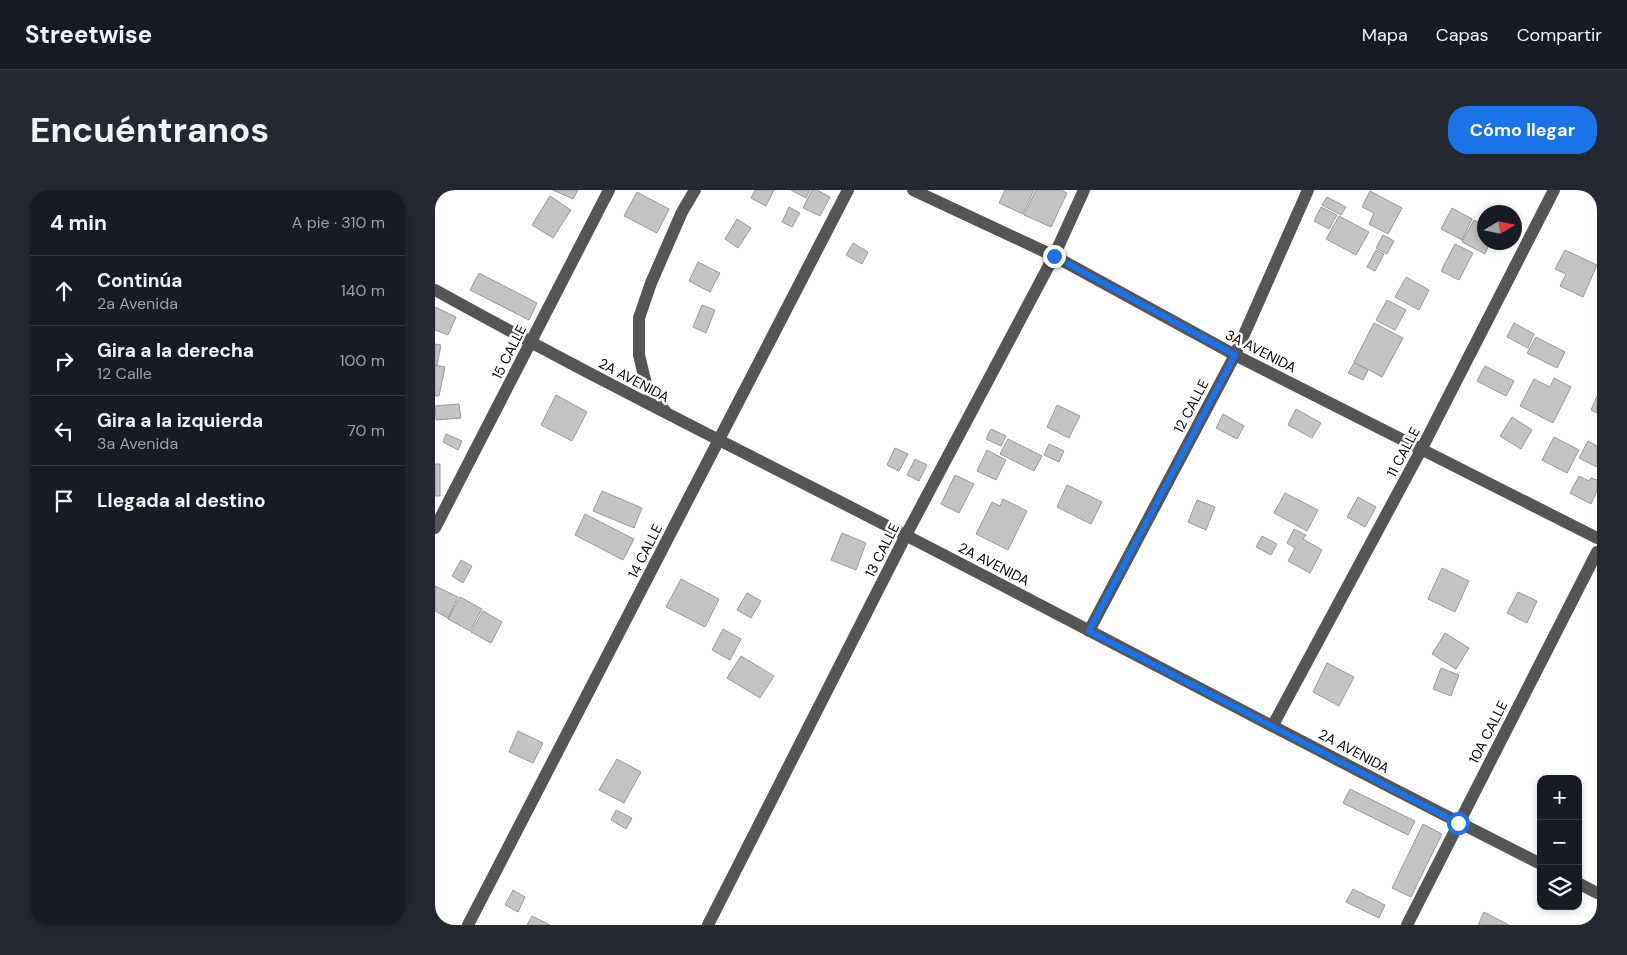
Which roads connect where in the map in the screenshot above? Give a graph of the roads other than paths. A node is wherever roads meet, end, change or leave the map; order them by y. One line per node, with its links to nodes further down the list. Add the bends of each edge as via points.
1 (609, 190): 10 (street, 15 CALLE)
2 (695, 190): 12 (street, via 681,212 639,318 639,355 647,388)
3 (848, 190): 13 (street, 14 CALLE)
4 (913, 190): 8 (street, 3A AVENIDA)
5 (1084, 190): 8 (street, 13 CALLE)
6 (1308, 190): 11 (street, 12 CALLE)
7 (1554, 190): 14 (street, 11 CALLE)
8 (1054, 256): 11 (street, 3A AVENIDA); 16 (street, 13 CALLE)
9 (435, 290): 10 (street, 2A AVENIDA)
10 (530, 343): 12 (street, 2A AVENIDA); 15 (street, 15 CALLE)
11 (1235, 355): 14 (street, 3A AVENIDA); 19 (street, 12 CALLE)
12 (667, 414): 13 (street, 2A AVENIDA)
13 (719, 441): 16 (street, 2A AVENIDA); 25 (street, 14 CALLE)
14 (1421, 450): 17 (street, 3A AVENIDA); 20 (street, 11 CALLE)
15 (435, 528)
16 (906, 535): 19 (street, 2A AVENIDA); 26 (street, 13 CALLE)
17 (1597, 538)
18 (1597, 552): 21 (street, 10A CALLE)
19 (1089, 631): 20 (street, 2A AVENIDA)
20 (1273, 725): 21 (street, 2A AVENIDA)
21 (1458, 823): 22 (street, 2A AVENIDA); 27 (street, 10A CALLE)
22 (1537, 862)
23 (1582, 885): 24 (street)
24 (1597, 893)
25 (468, 925)
26 (708, 925)
27 (1407, 925)

